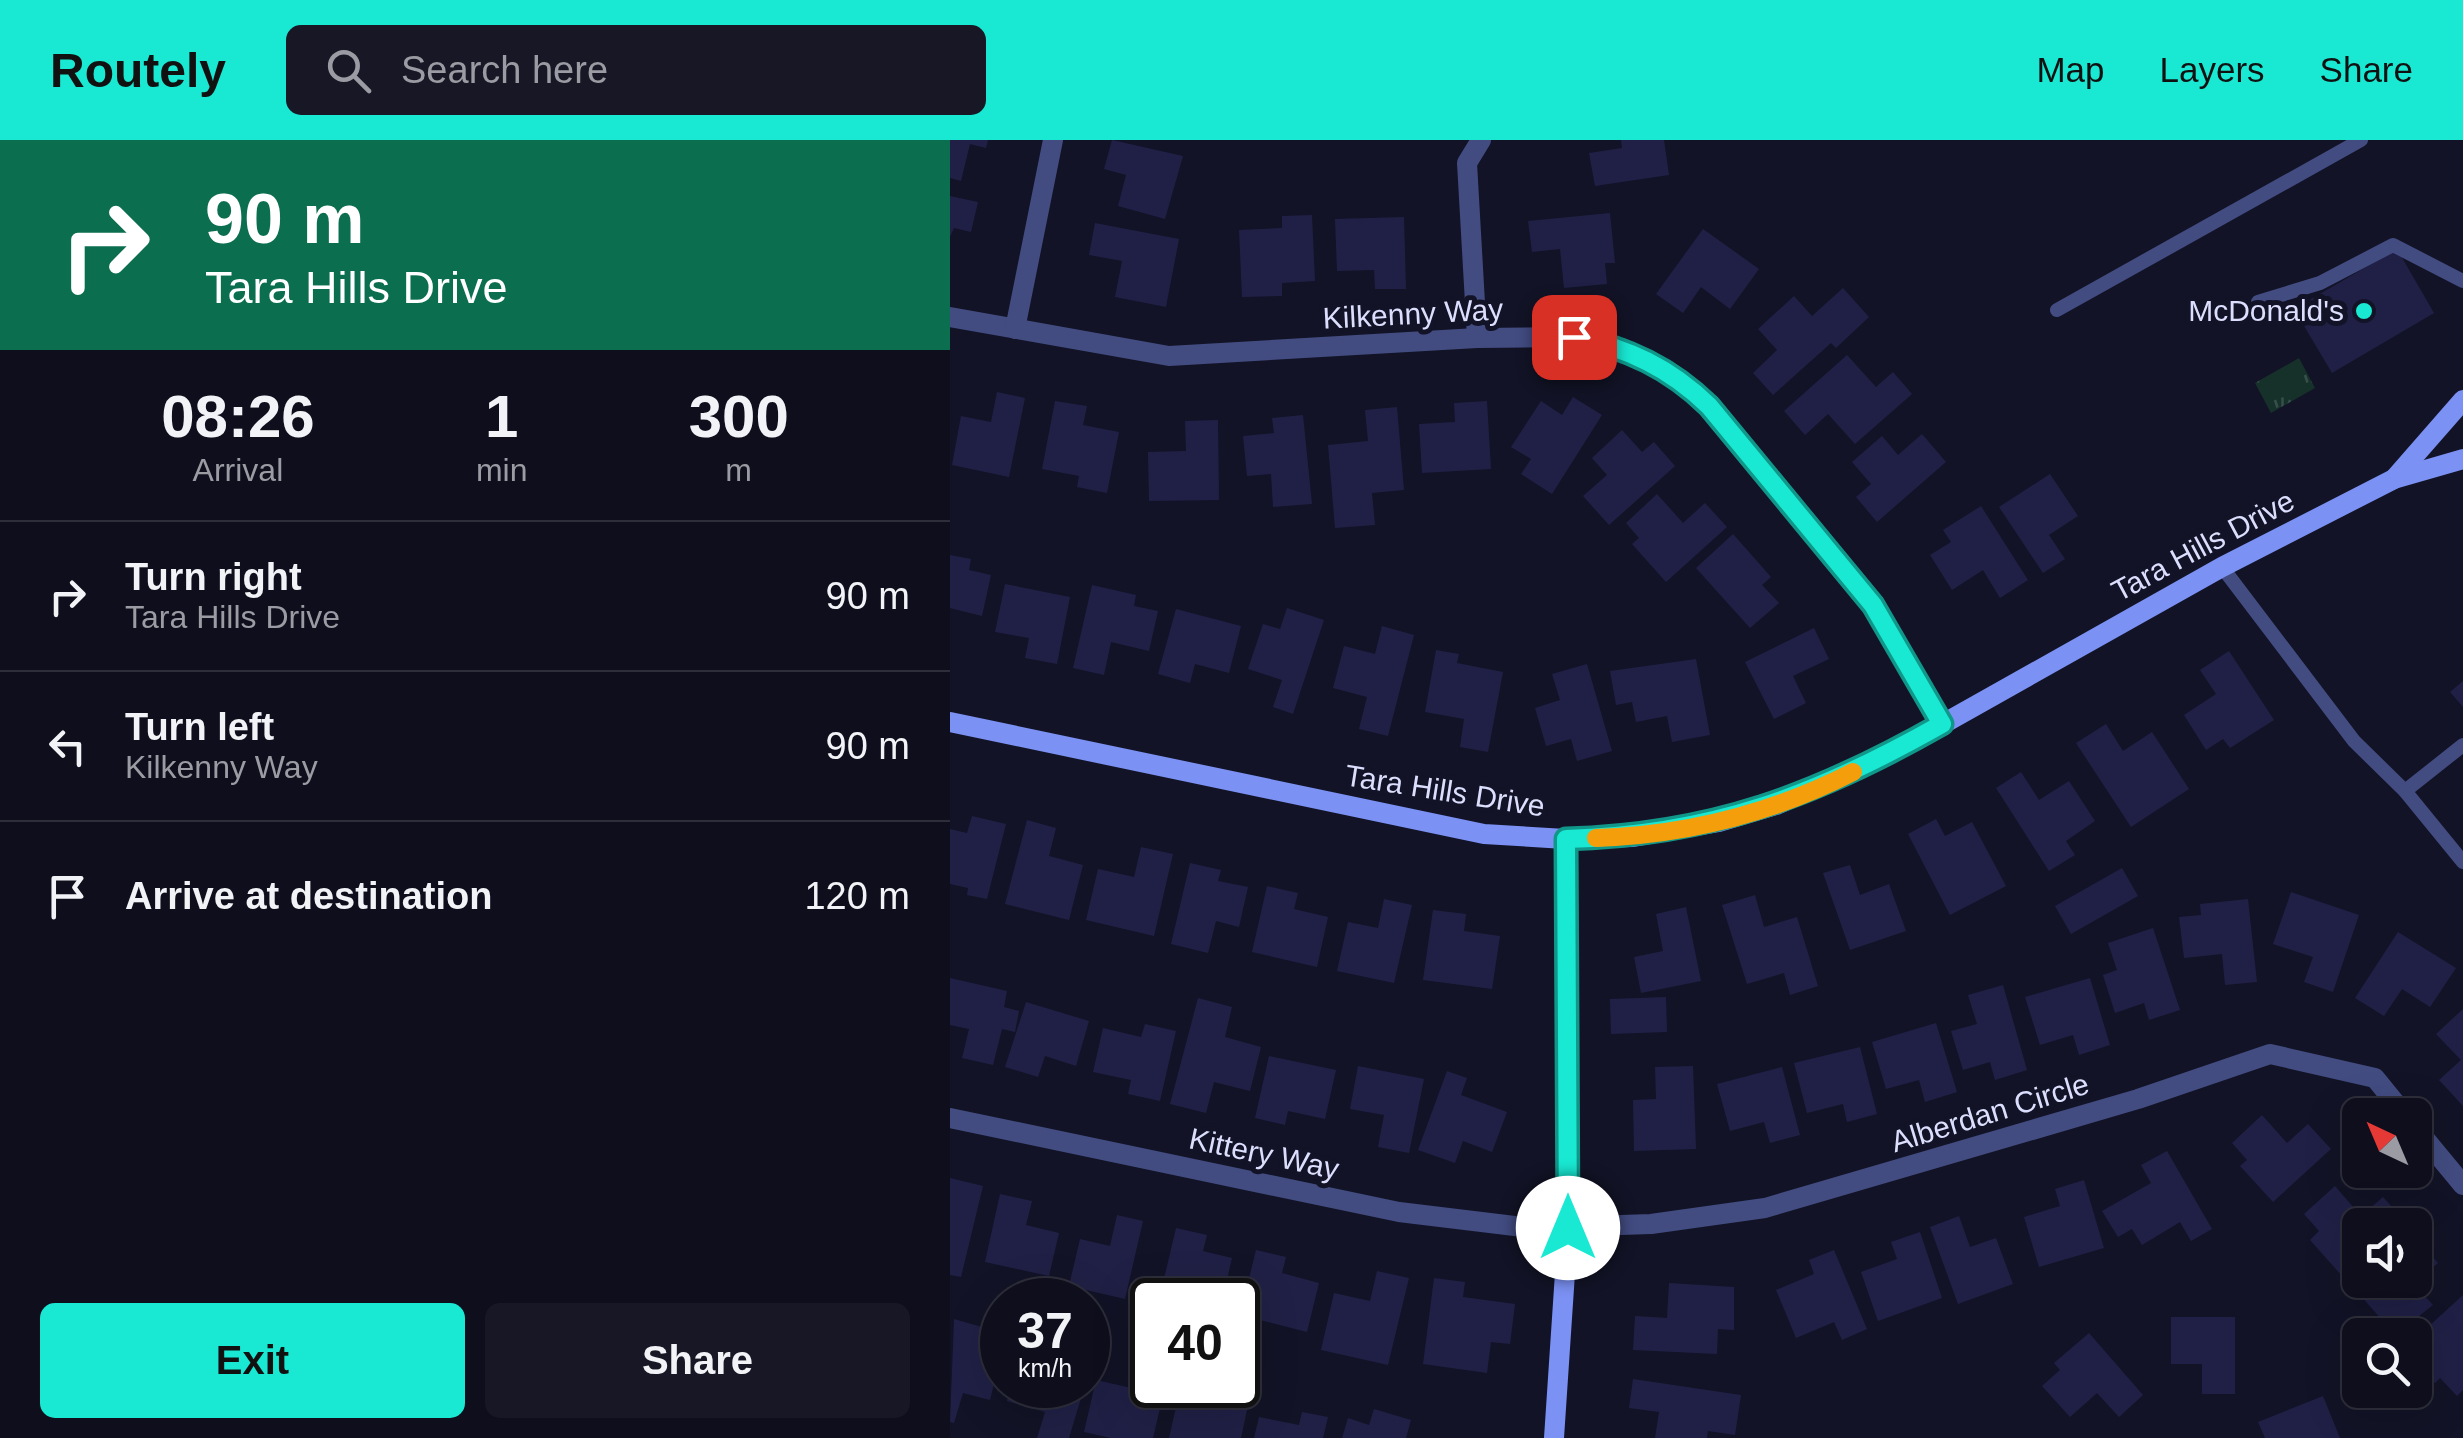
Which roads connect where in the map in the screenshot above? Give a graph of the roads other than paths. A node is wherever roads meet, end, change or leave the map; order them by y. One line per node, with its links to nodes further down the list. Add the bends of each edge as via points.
1 (1053, 140): 8 (street)
2 (1481, 140): 9 (street, via 1467,163)
3 (2361, 140): 6 (lane)
4 (2463, 281): 5 (lane, via 2393,245 2320,283)
5 (2258, 302)
6 (2057, 310)
7 (950, 318): 8 (street, Kilkenny Way)
8 (1016, 329): 9 (street, Kilkenny Way, via 1169,356)
9 (1477, 338): 15 (street, Kilkenny Way, via 1600,342 1685,383 1873,605)
10 (2463, 400): 12 (street, Tara Hills Drive)
11 (2463, 459): 12 (street, Tara Hills Drive)
12 (2394, 479): 13 (street, Tara Hills Drive)
13 (2222, 567): 15 (street, Tara Hills Drive); 17 (lane, via 2354,741)
14 (950, 722): 18 (street, Tara Hills Drive, via 1436,826)
15 (1942, 724): 18 (street, Tara Hills Drive, via 1828,785 1747,814 1634,837)
16 (2463, 745): 17 (lane)
17 (2404, 791): 19 (lane)
18 (1566, 839): 24 (street)
19 (2463, 862)
20 (2391, 1098): 24 (street, Alberdan Circle, via 2375,1078 2270,1054 1765,1208)
21 (950, 1118): 24 (street, Kittery Way, via 1398,1212)
22 (2432, 1148): 23 (street)
23 (2463, 1185)
24 (1568, 1228): 25 (street)
25 (1554, 1438)

